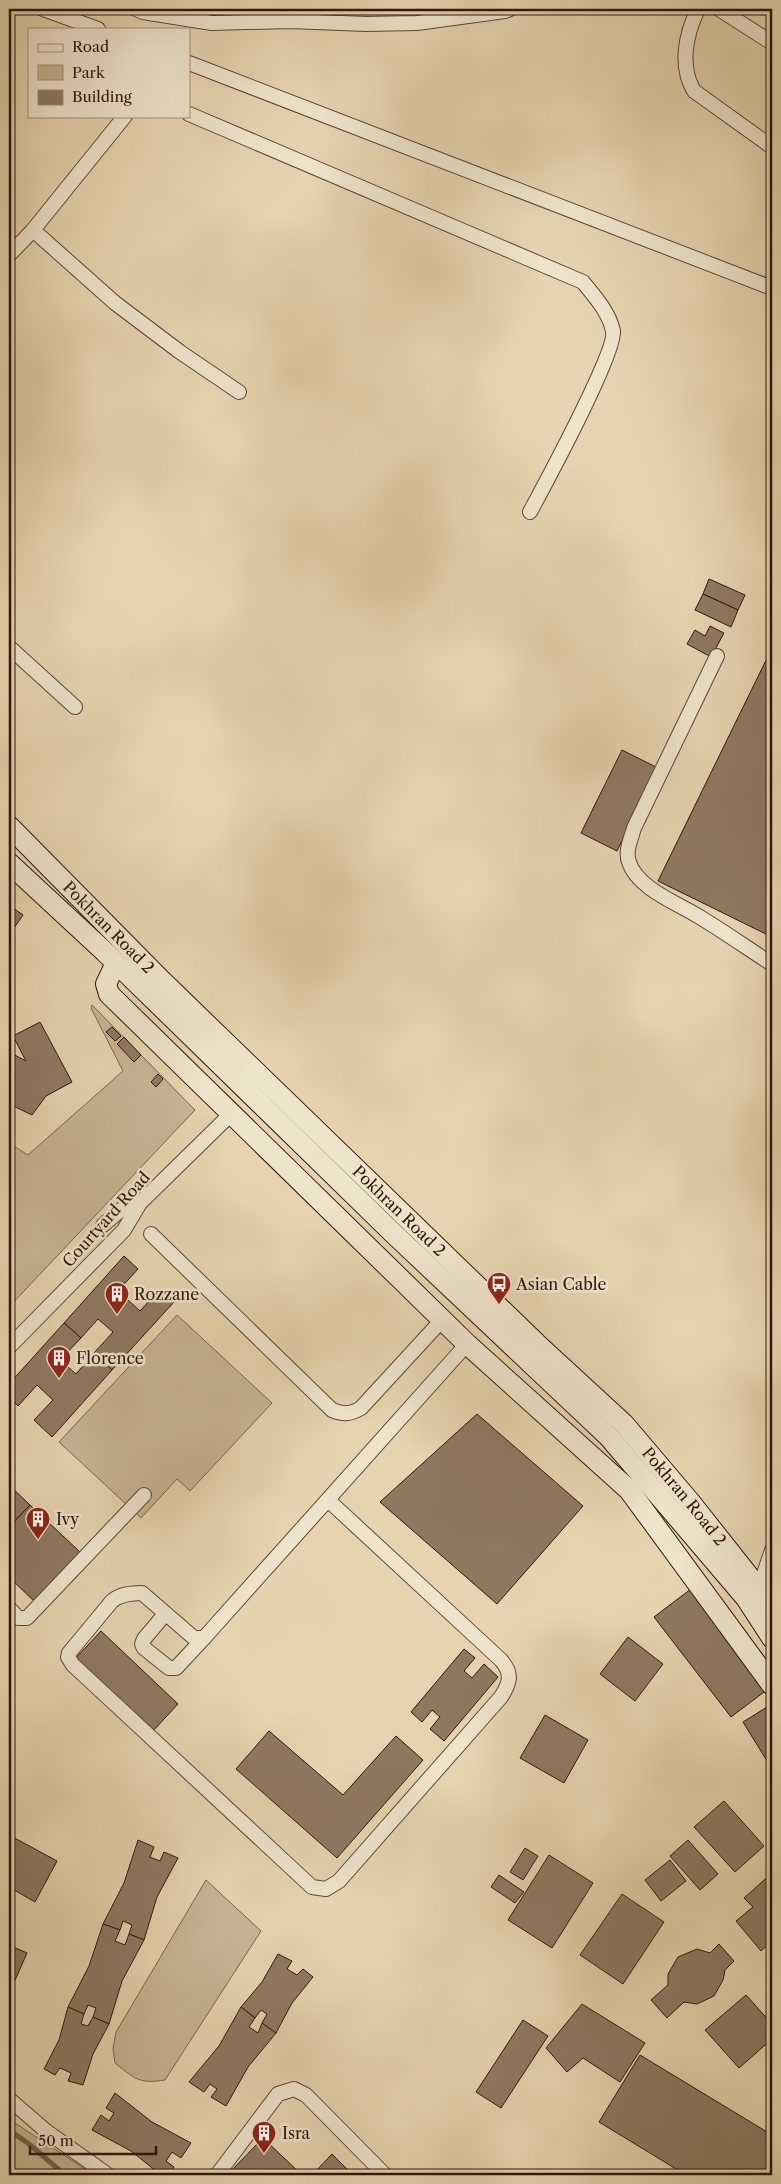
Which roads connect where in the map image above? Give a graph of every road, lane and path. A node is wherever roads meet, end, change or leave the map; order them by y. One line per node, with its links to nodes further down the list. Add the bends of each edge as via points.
1 (43, 9): 6 (street)
2 (136, 9): 3 (street, via 212,23 290,21 366,24 417,23)
3 (510, 9)
4 (698, 9): 11 (street, via 689,30 685,63 687,79 694,91)
5 (719, 9): 7 (street)
6 (95, 28)
7 (772, 43)
8 (190, 63): 14 (street)
9 (190, 114): 16 (street, via 583,282 603,307 614,333 604,367)
10 (123, 118): 12 (street)
11 (772, 147)
12 (34, 230): 13 (street); 15 (street, via 115,303)
13 (9, 255)
14 (772, 288)
15 (239, 392)
16 (530, 512)
17 (9, 646): 19 (street)
18 (717, 656): 23 (street, via 634,828 628,846 629,862 638,877 657,893)
19 (75, 707)
20 (9, 826): 34 (main road, Pokhran Road 2, via 217,1034 624,1424 691,1503)
21 (9, 863): 22 (main road, Pokhran Road 2)
22 (116, 963): 24 (main road, via 106,984 108,994); 34 (main road, Pokhran Road 2, via 608,1437)
23 (772, 964)
24 (230, 1114): 25 (street, Courtyard Road); 28 (main road)
25 (140, 1203): 26 (street, via 122,1209); 30 (street, Courtyard Road, via 124,1230)
26 (103, 1225)
27 (151, 1234): 28 (street, via 332,1410 342,1414 362,1408)
28 (442, 1320): 29 (main road)
29 (467, 1344): 32 (street); 40 (main road, via 628,1490)
30 (9, 1347)
31 (144, 1496): 35 (street, via 27,1618 18,1618)
32 (328, 1500): 37 (street, via 501,1660 510,1678 501,1697 339,1882 326,1889 312,1887 70,1662 69,1653 118,1596 142,1593); 38 (street)
33 (772, 1550): 34 (street)
34 (752, 1593): 36 (main road, Pokhran Road 2); 39 (main road, Pokhran Road 2)
35 (9, 1608)
36 (772, 1609)
37 (165, 1614): 38 (street, via 194,1638); 38 (street, via 142,1644 169,1668 176,1668)
38 (204, 1638)
39 (772, 1638)
40 (772, 1685)
41 (9, 2099): 42 (street, via 46,2131)
42 (108, 2175)
43 (216, 2175): 44 (street, via 278,2094 294,2089 306,2095)
44 (385, 2175)

